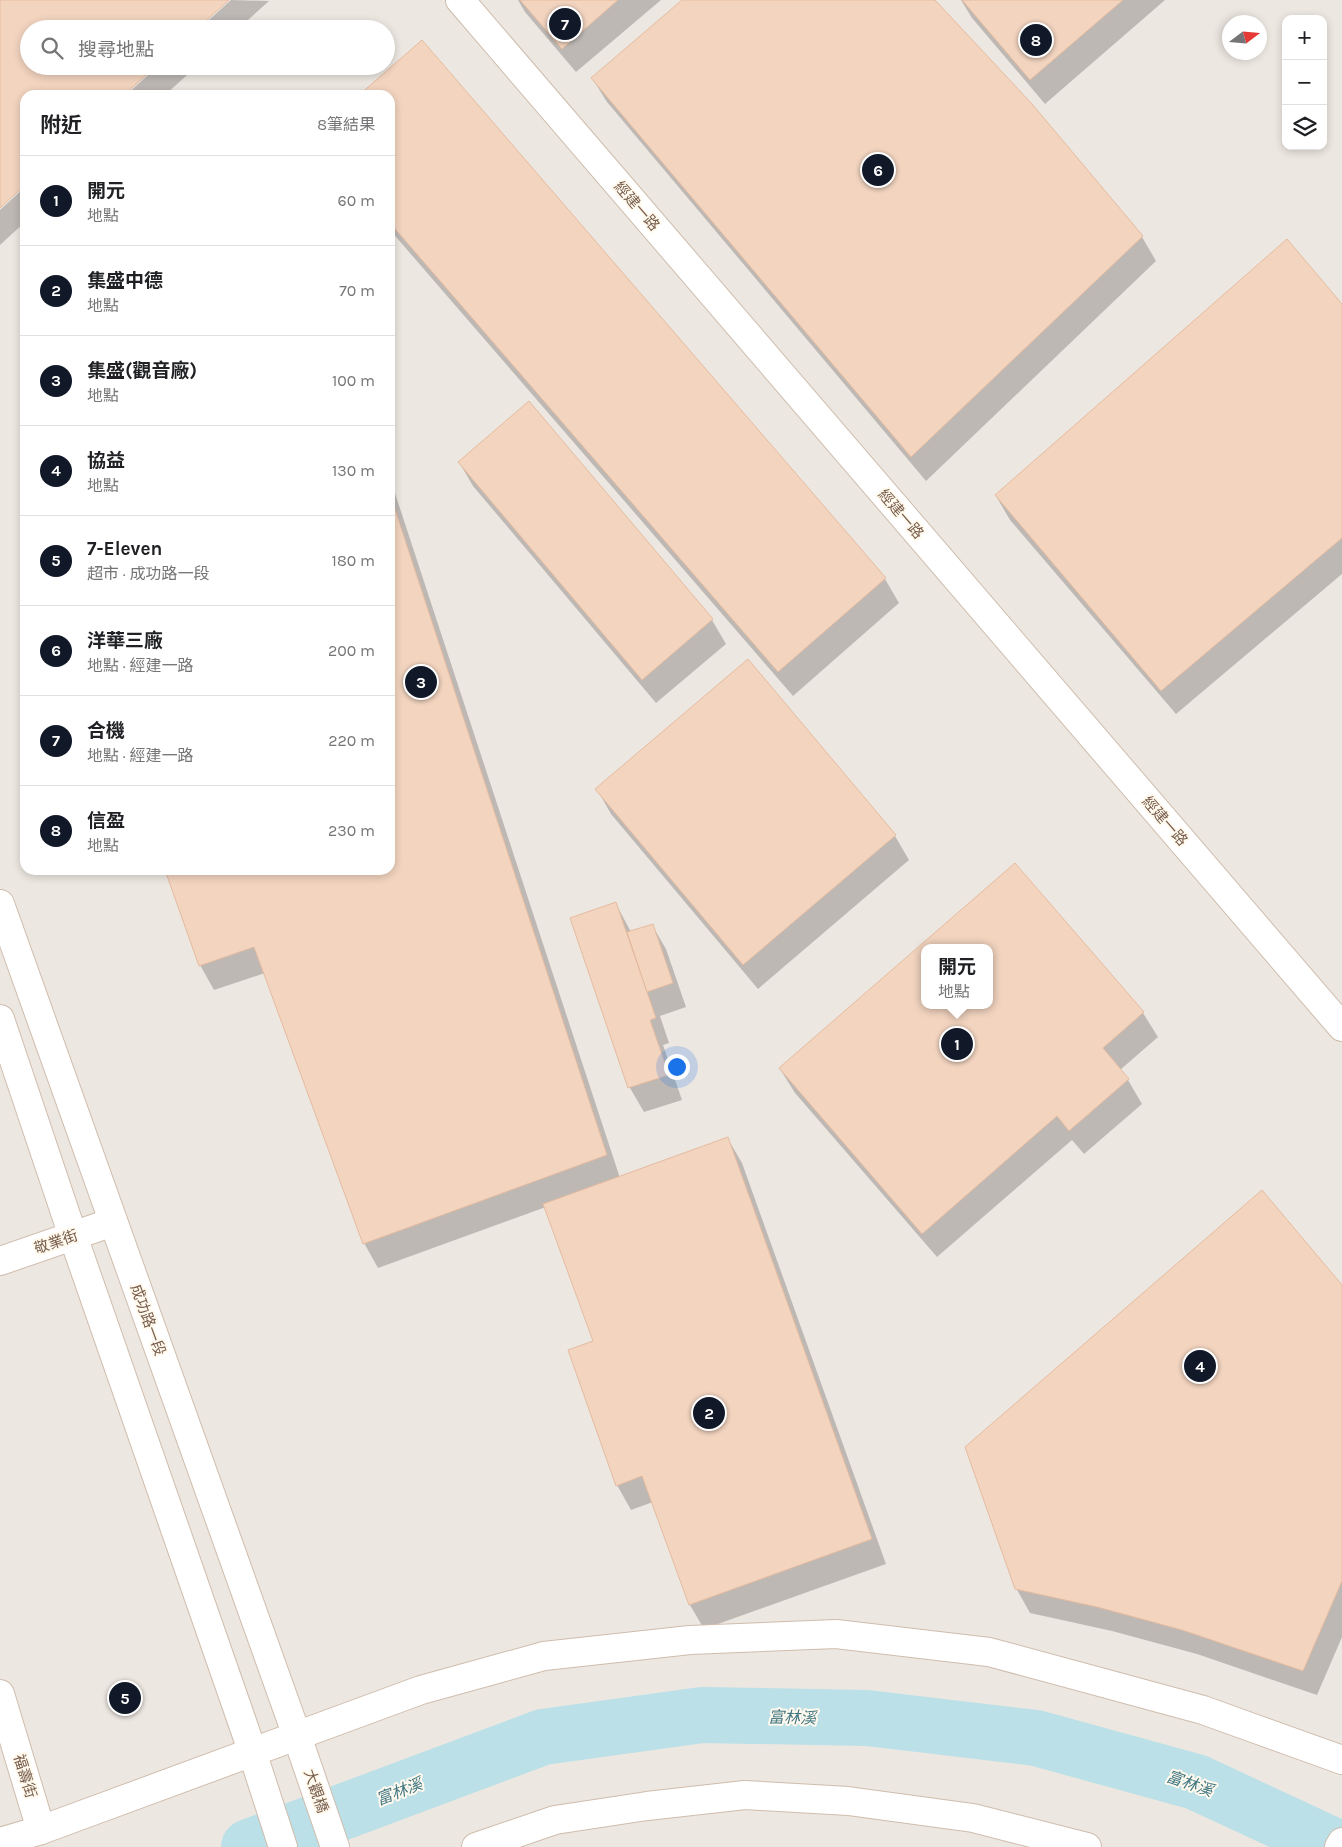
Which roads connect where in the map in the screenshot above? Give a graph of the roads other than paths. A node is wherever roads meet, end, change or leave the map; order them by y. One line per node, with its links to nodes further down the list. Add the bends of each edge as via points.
1 (460, 0): 4 (street, 經建一路)
2 (0, 904): 5 (street, 成功路一段)
3 (0, 1018): 6 (street)
4 (1342, 1027)
5 (112, 1222): 6 (street, 敬業街); 9 (street, 成功路一段)
6 (73, 1236): 7 (street, 敬業街); 10 (street)
7 (0, 1261)
8 (0, 1694): 12 (street, 福壽街)
9 (297, 1736): 10 (street); 11 (street, via 421,1690 544,1656 690,1640 836,1634 989,1652 1203,1710); 16 (street, 大觀橋)
10 (252, 1753): 12 (street); 15 (street)
11 (1342, 1760)
12 (41, 1830): 13 (street)
13 (0, 1842)
14 (1342, 1842): 19 (street)
15 (283, 1847)
16 (335, 1847)
17 (476, 1847): 18 (street, via 555,1820 745,1795 848,1801 974,1818)
18 (1087, 1847)
19 (1339, 1847)

